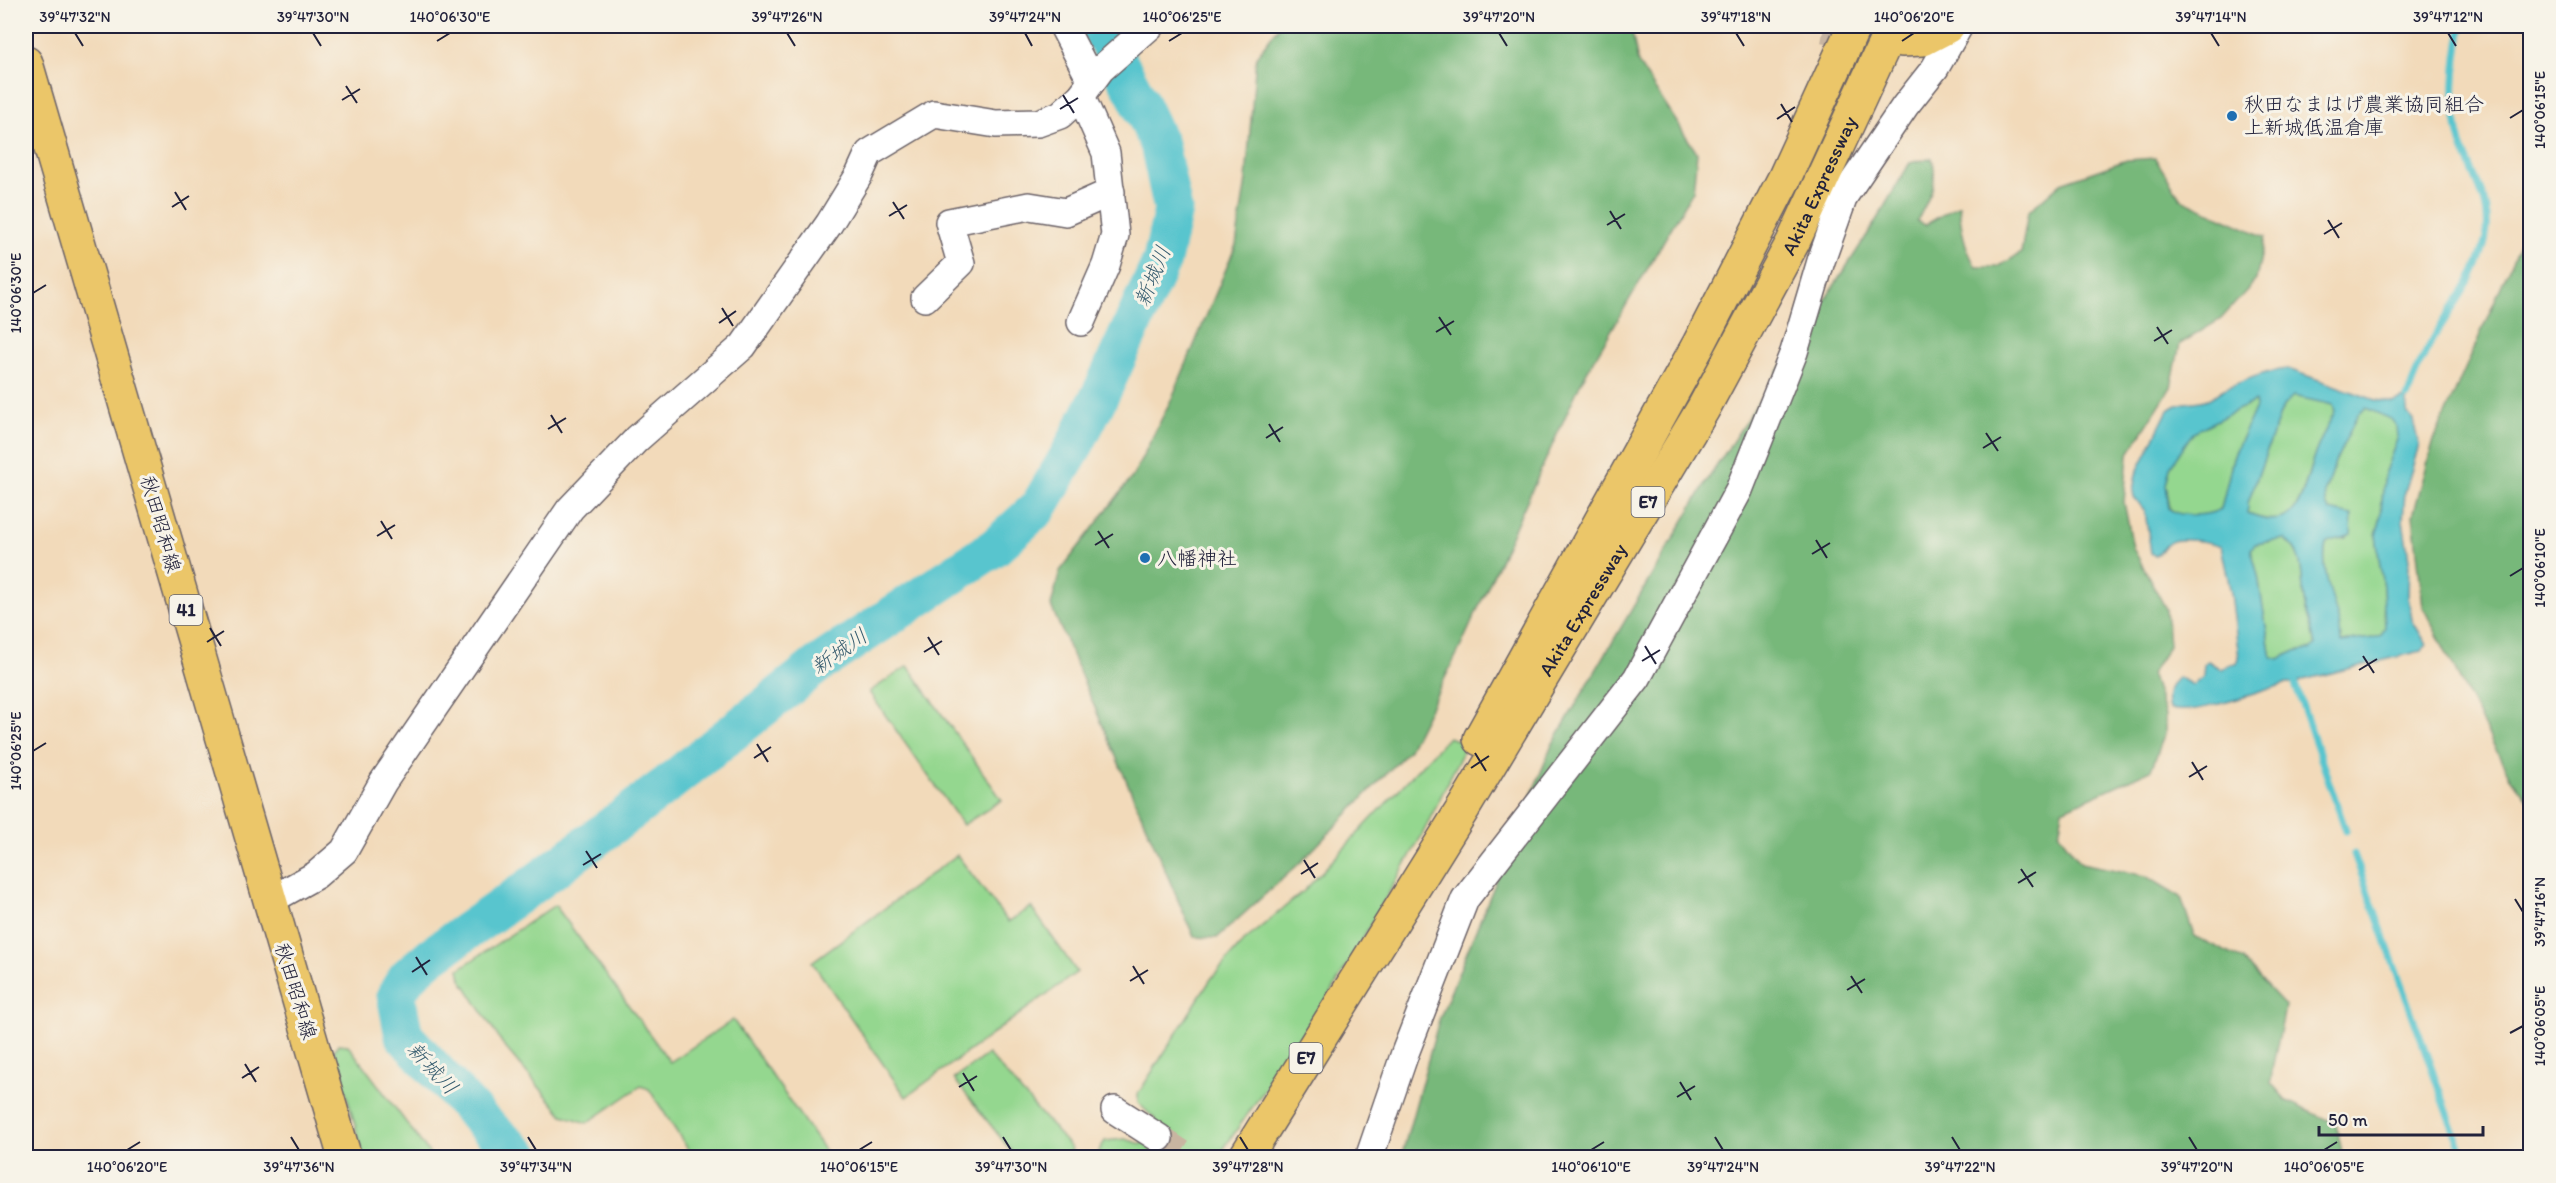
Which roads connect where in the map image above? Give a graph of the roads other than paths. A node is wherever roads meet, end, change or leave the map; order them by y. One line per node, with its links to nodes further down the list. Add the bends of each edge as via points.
1 (1063, 26): 8 (street)
2 (1854, 26): 13 (main road, Akita Expressway / E7, via 1784,179 1709,323 1441,809)
3 (1948, 26): 6 (main road, via 1923,39)
4 (1959, 26): 18 (street, via 1935,68 1844,196 1794,352 1739,490 1637,678 1466,899 1405,1053)
5 (1142, 32): 8 (street)
6 (1898, 33): 13 (main road, Akita Expressway / E7, via 1793,242 1703,408)
7 (26, 63): 12 (main road, 秋田昭和線 / 41)
8 (1091, 82): 9 (street); 12 (street, via 1060,115 1038,123 996,124 934,114 869,153 830,224 743,346 637,439 570,509 383,782 344,851 316,875)
9 (1111, 192): 10 (street, via 1066,212 1029,206 949,222 962,263); 11 (street, via 1115,235)
10 (925, 298)
11 (1081, 322)
12 (269, 901): 16 (main road, 秋田昭和線 / 41)
13 (1367, 959): 17 (main road, Akita Expressway / E7)
14 (1115, 1110): 15 (street)
15 (1159, 1138)
16 (345, 1158)
17 (1245, 1158)
18 (1369, 1158)

